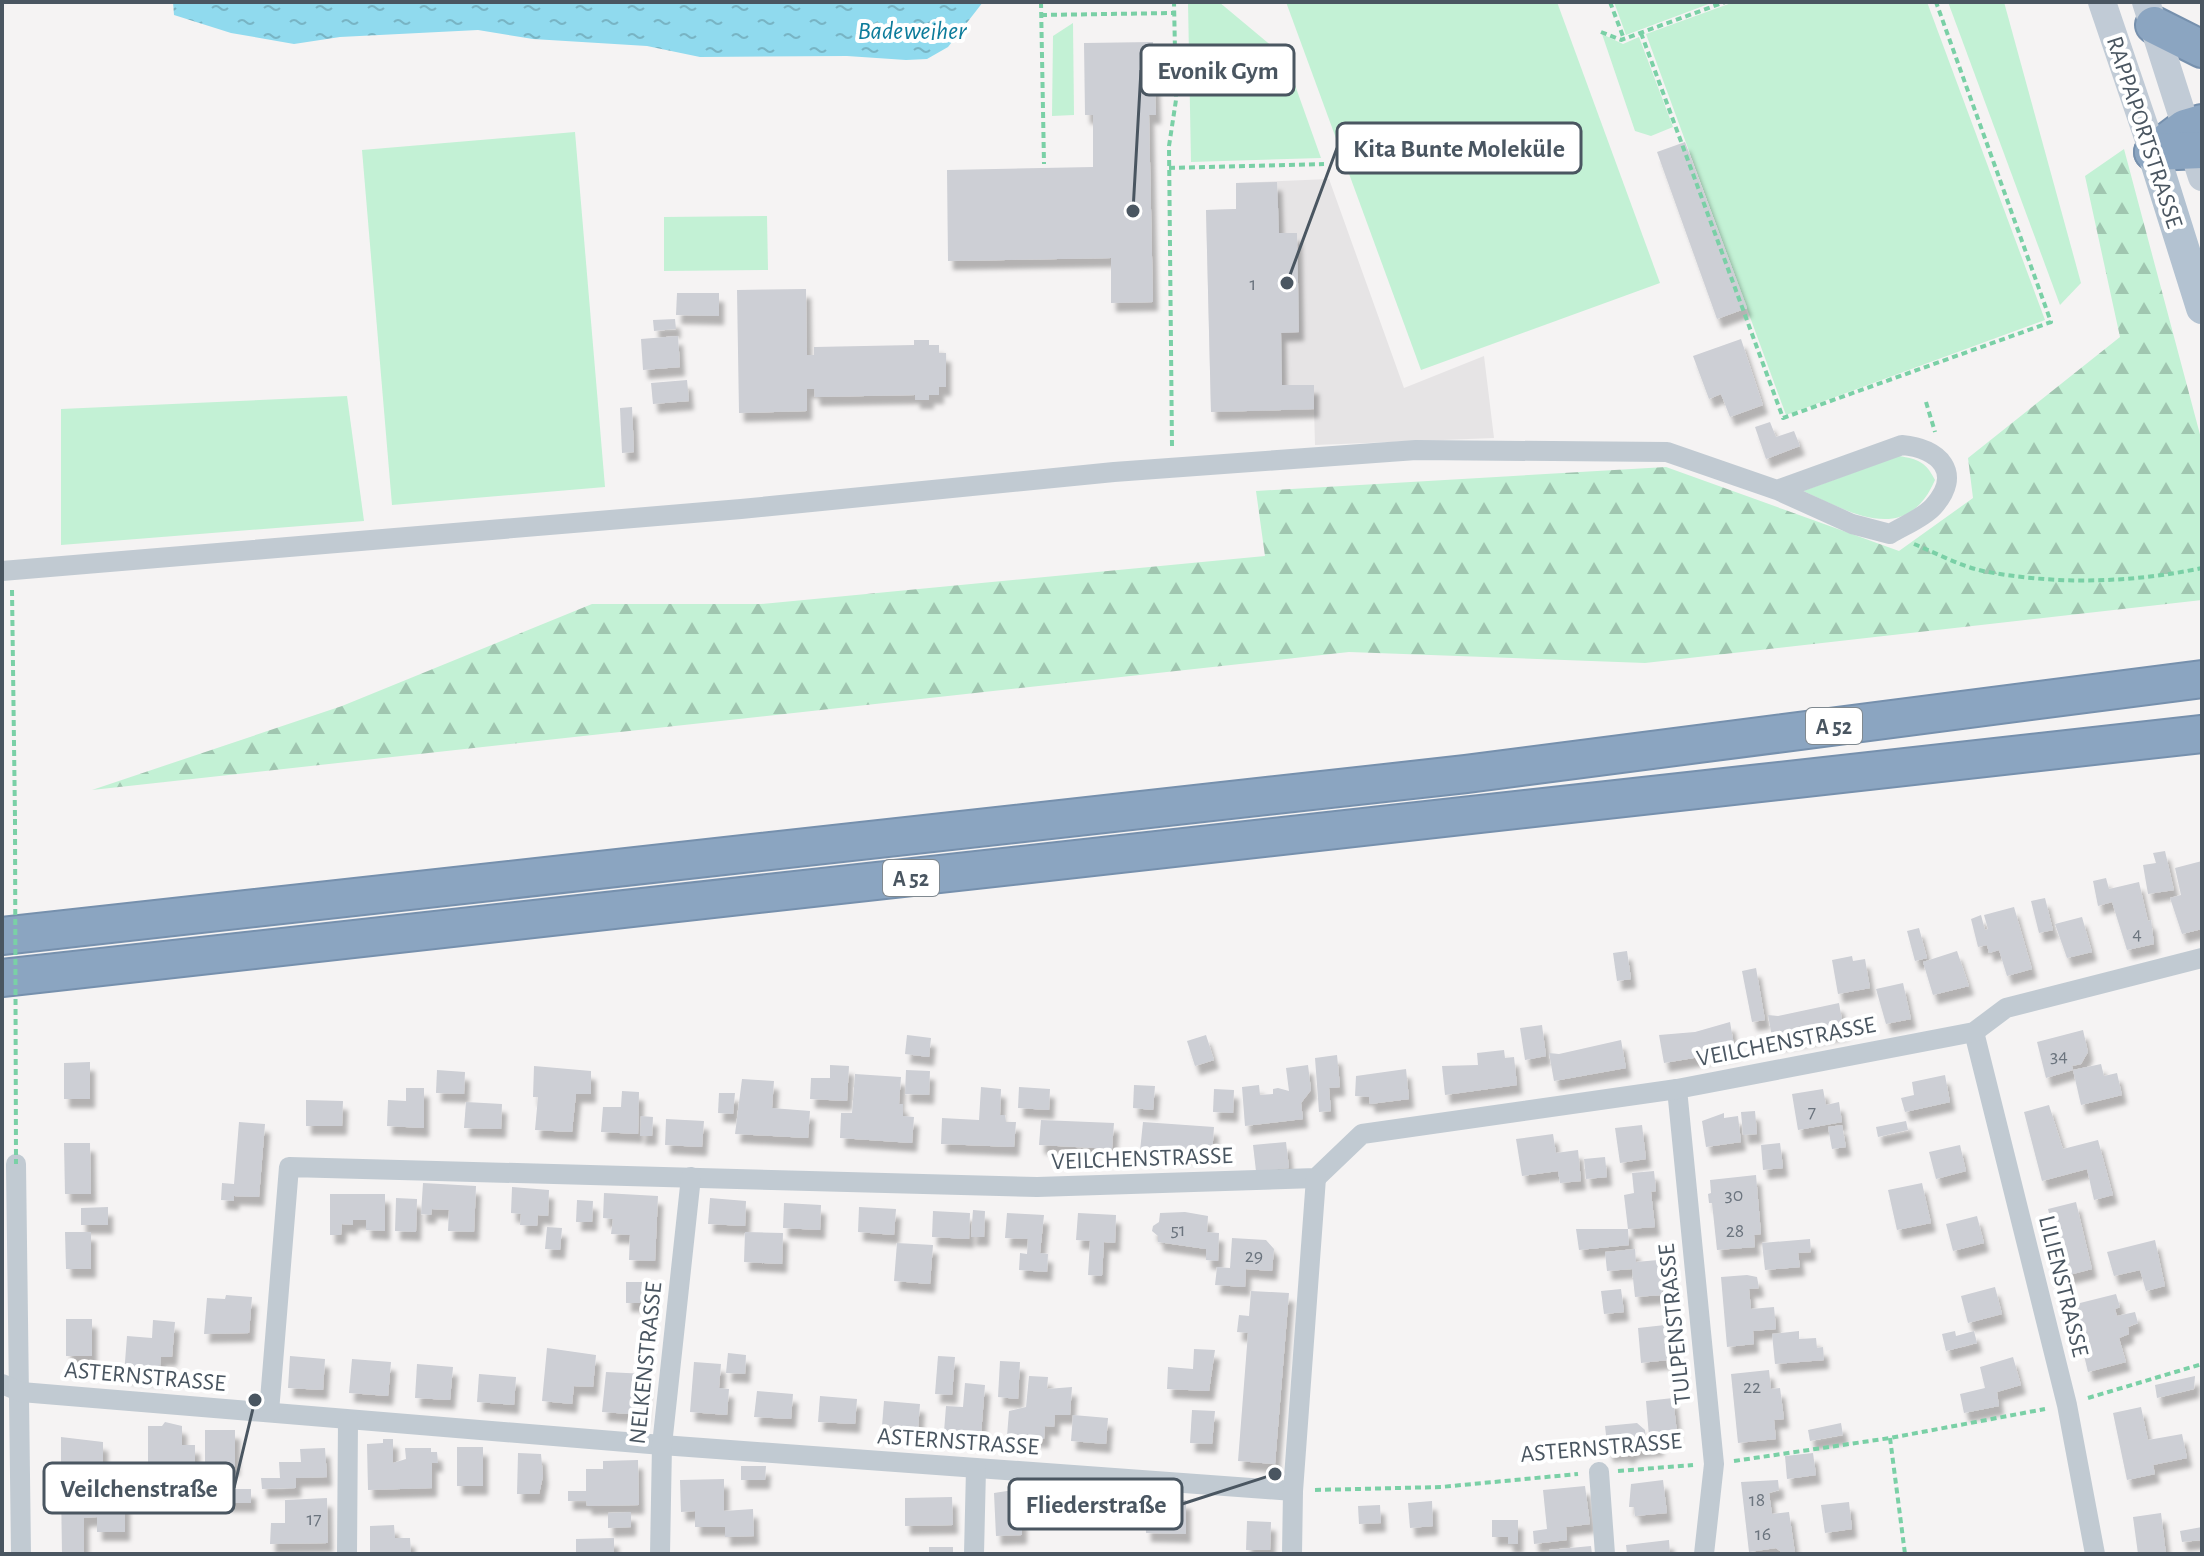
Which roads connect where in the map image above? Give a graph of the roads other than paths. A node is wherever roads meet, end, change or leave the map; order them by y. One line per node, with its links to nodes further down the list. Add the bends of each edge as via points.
1 (2102, 2): 5 (main road, RAPPAPORTSTRASSE)
2 (2150, 13): 3 (highway); 4 (main road, RAPPAPORTSTRASSE)
3 (2202, 49)
4 (2197, 146): 5 (highway)
5 (2153, 152): 6 (main road, RAPPAPORTSTRASSE)
6 (2202, 308)
7 (1777, 490): 7 (street, via 1902,445 1937,454 1947,469 1945,488 1933,508 1890,534 1852,524); 8 (street, via 1667,452 1416,450)
8 (6, 571)
9 (2202, 679): 11 (highway, A 52, via 1466,774)
10 (2202, 734): 13 (highway, A 52)
11 (2, 936)
12 (2202, 958): 14 (street, VEILCHENSTRASSE, via 2006,1008)
13 (2, 978)
14 (1974, 1032): 15 (street, VEILCHENSTRASSE); 33 (street, LILIENSTRASSE, via 2067,1405)
15 (1677, 1089): 18 (street, VEILCHENSTRASSE, via 1362,1134); 32 (street, TULPENSTRASSE, via 1714,1464)
16 (16, 1164): 19 (street)
17 (691, 1177): 18 (street, VEILCHENSTRASSE, via 1037,1187); 20 (street, VEILCHENSTRASSE, via 289,1167); 22 (street, NELKENSTRASSE)
18 (1316, 1178): 25 (street)
19 (12, 1388): 20 (street, ASTERNSTRASSE); 26 (street)
20 (269, 1412): 21 (street, ASTERNSTRASSE)
21 (348, 1420): 22 (street, ASTERNSTRASSE); 27 (street)
22 (662, 1445): 23 (street, ASTERNSTRASSE); 28 (street, NELKENSTRASSE)
23 (976, 1469): 25 (street, ASTERNSTRASSE); 29 (street)
24 (1599, 1472): 31 (street)
25 (1293, 1491): 30 (street)
26 (21, 1554)
27 (347, 1554)
28 (660, 1554)
29 (974, 1554)
30 (1292, 1554)
31 (1605, 1554)
32 (1704, 1554)
33 (2095, 1554)

